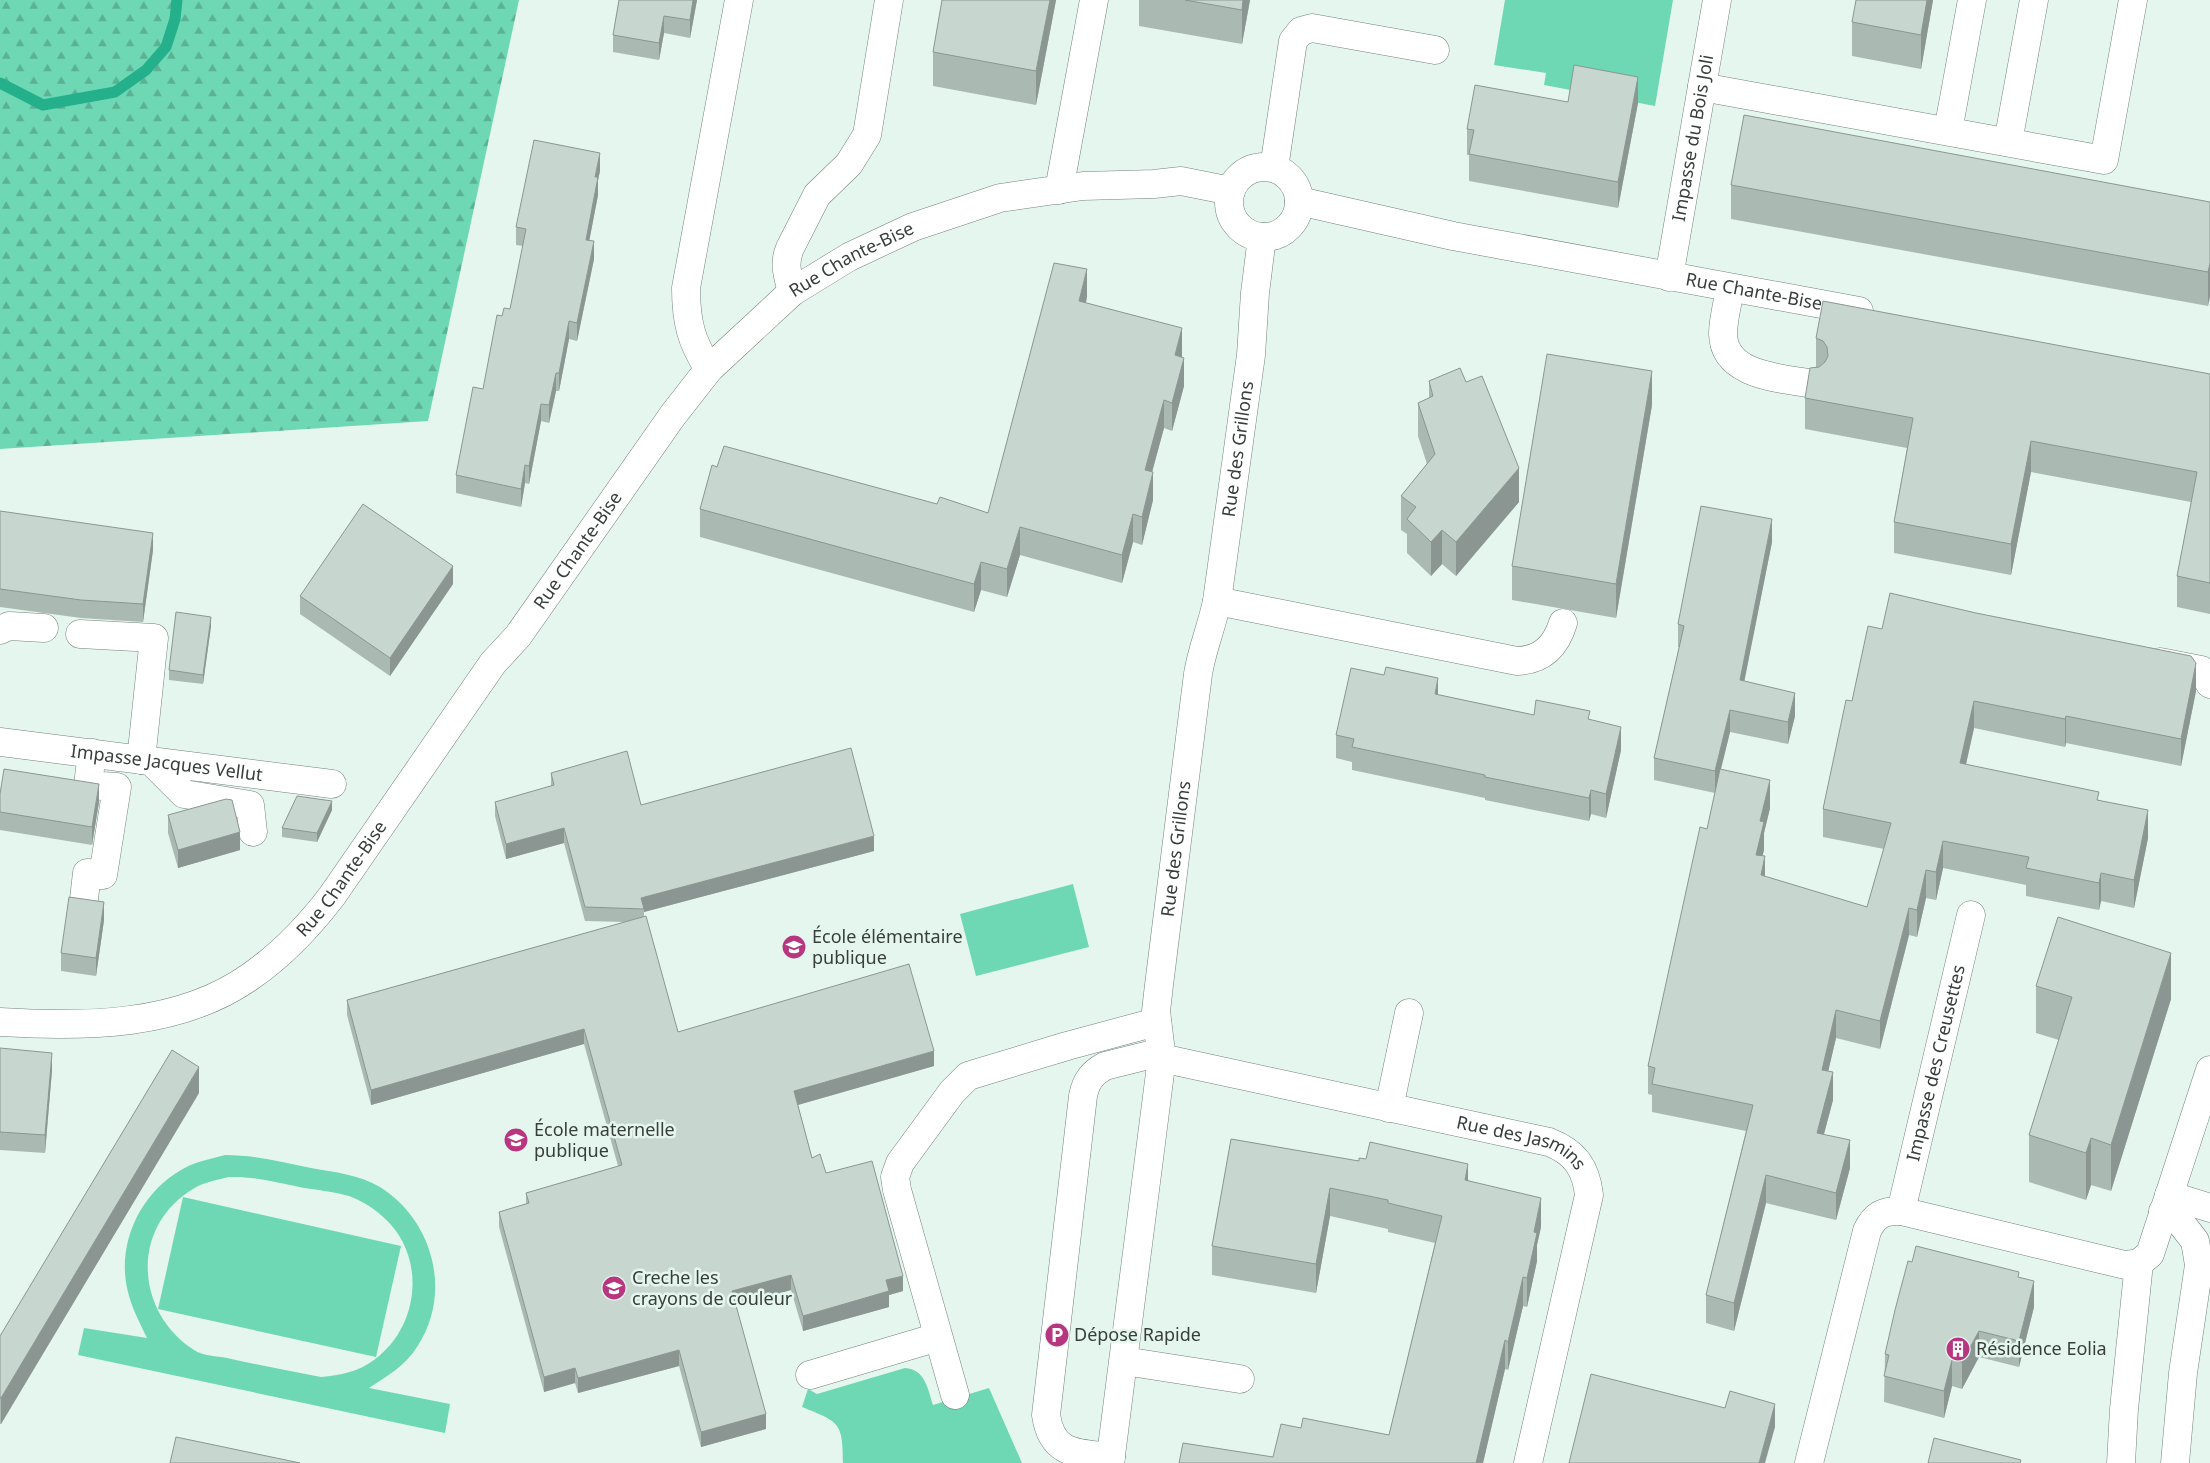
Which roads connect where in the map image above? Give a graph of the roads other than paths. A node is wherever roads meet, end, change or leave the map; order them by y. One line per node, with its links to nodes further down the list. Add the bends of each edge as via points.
1 (739, 0): 21 (street, via 686,288 693,340)
2 (889, 0): 19 (street, via 867,136 849,164 817,195 790,248 786,267)
3 (1094, 0): 13 (street)
4 (1717, 0): 9 (street, Impasse du Bois Joli)
5 (1972, 0): 10 (street)
6 (2034, 0): 11 (street)
7 (2133, 0): 11 (street, via 2104,160)
8 (1435, 50): 12 (street, via 1312,28 1301,31 1293,41)
9 (1702, 87): 10 (street); 17 (street, Impasse du Bois Joli)
10 (1948, 131): 11 (street)
11 (2008, 142)
12 (1274, 168): 14 (street, via 1248,171 1235,181); 15 (street, via 1292,181 1298,190)
13 (1059, 190): 14 (street, Rue Chante-Bise, via 1181,181); 19 (street, Rue Chante-Bise, via 1000,198 913,227 849,257)
14 (1230, 191): 16 (street, via 1231,214 1237,225 1246,233)
15 (1299, 201): 16 (street, via 1291,225 1270,237); 17 (street, Rue Chante-Bise, via 1453,236)
16 (1262, 237): 23 (street, Rue des Grillons, via 1251,355)
17 (1669, 277): 18 (street, Rue Chante-Bise)
18 (1730, 288): 20 (street, Rue Chante-Bise); 22 (street, via 1723,334 1732,357 1750,372)
19 (792, 292): 21 (street, Rue Chante-Bise)
20 (1881, 315)
21 (709, 369): 38 (street, Rue Chante-Bise, via 672,415 518,636 493,662 332,896 286,949 230,989 182,1008 136,1020 111,1023)
22 (1813, 384)
23 (1216, 601): 24 (street, via 1518,661 1529,660 1547,651 1560,635); 39 (street, Rue des Grillons, via 1198,674)
24 (1563, 623)
25 (44, 628): 26 (street, via 9,626)
26 (0, 630)
27 (80, 634): 32 (street, via 154,638)
28 (2134, 656): 29 (street, via 2201,670)
29 (2210, 684)
30 (0, 742): 31 (street, Impasse Jacques Vellut)
31 (92, 753): 32 (street, Impasse Jacques Vellut); 35 (street, via 88,785 117,787 103,875 87,873)
32 (146, 760): 33 (street, Impasse Jacques Vellut); 34 (street, via 184,794 250,804)
33 (332, 784)
34 (253, 832)
35 (84, 899)
36 (1971, 915): 45 (street, Impasse des Creusettes)
37 (1409, 1013): 42 (street)
38 (0, 1022)
39 (1156, 1022): 40 (street, Rue des Grillons); 47 (street, via 968,1076 952,1092 900,1163 895,1177 897,1190)
40 (1161, 1055): 42 (street, Rue des Jasmins); 48 (street, Rue des Grillons); 52 (street, via 1096,1070 1083,1096 1046,1416 1048,1427 1060,1446 1069,1452)
41 (2210, 1070): 43 (street)
42 (1389, 1108): 53 (street, Rue des Jasmins, via 1549,1142 1573,1155 1587,1180 1586,1211)
43 (2166, 1203): 44 (street); 46 (street, via 2150,1254); 56 (street, via 2195,1241 2199,1265 2183,1373)
44 (2210, 1208)
45 (1901, 1211): 46 (street, via 2125,1265); 54 (street, via 1880,1213 1867,1231)
46 (2139, 1263): 55 (street)
47 (938, 1337): 49 (street); 51 (street)
48 (1124, 1360): 50 (street); 52 (street, Rue des Grillons)
49 (810, 1375)
50 (1240, 1379)
51 (955, 1395)
52 (1111, 1460)
53 (1528, 1463)
54 (1809, 1463)
55 (2120, 1463)
56 (2175, 1463)

